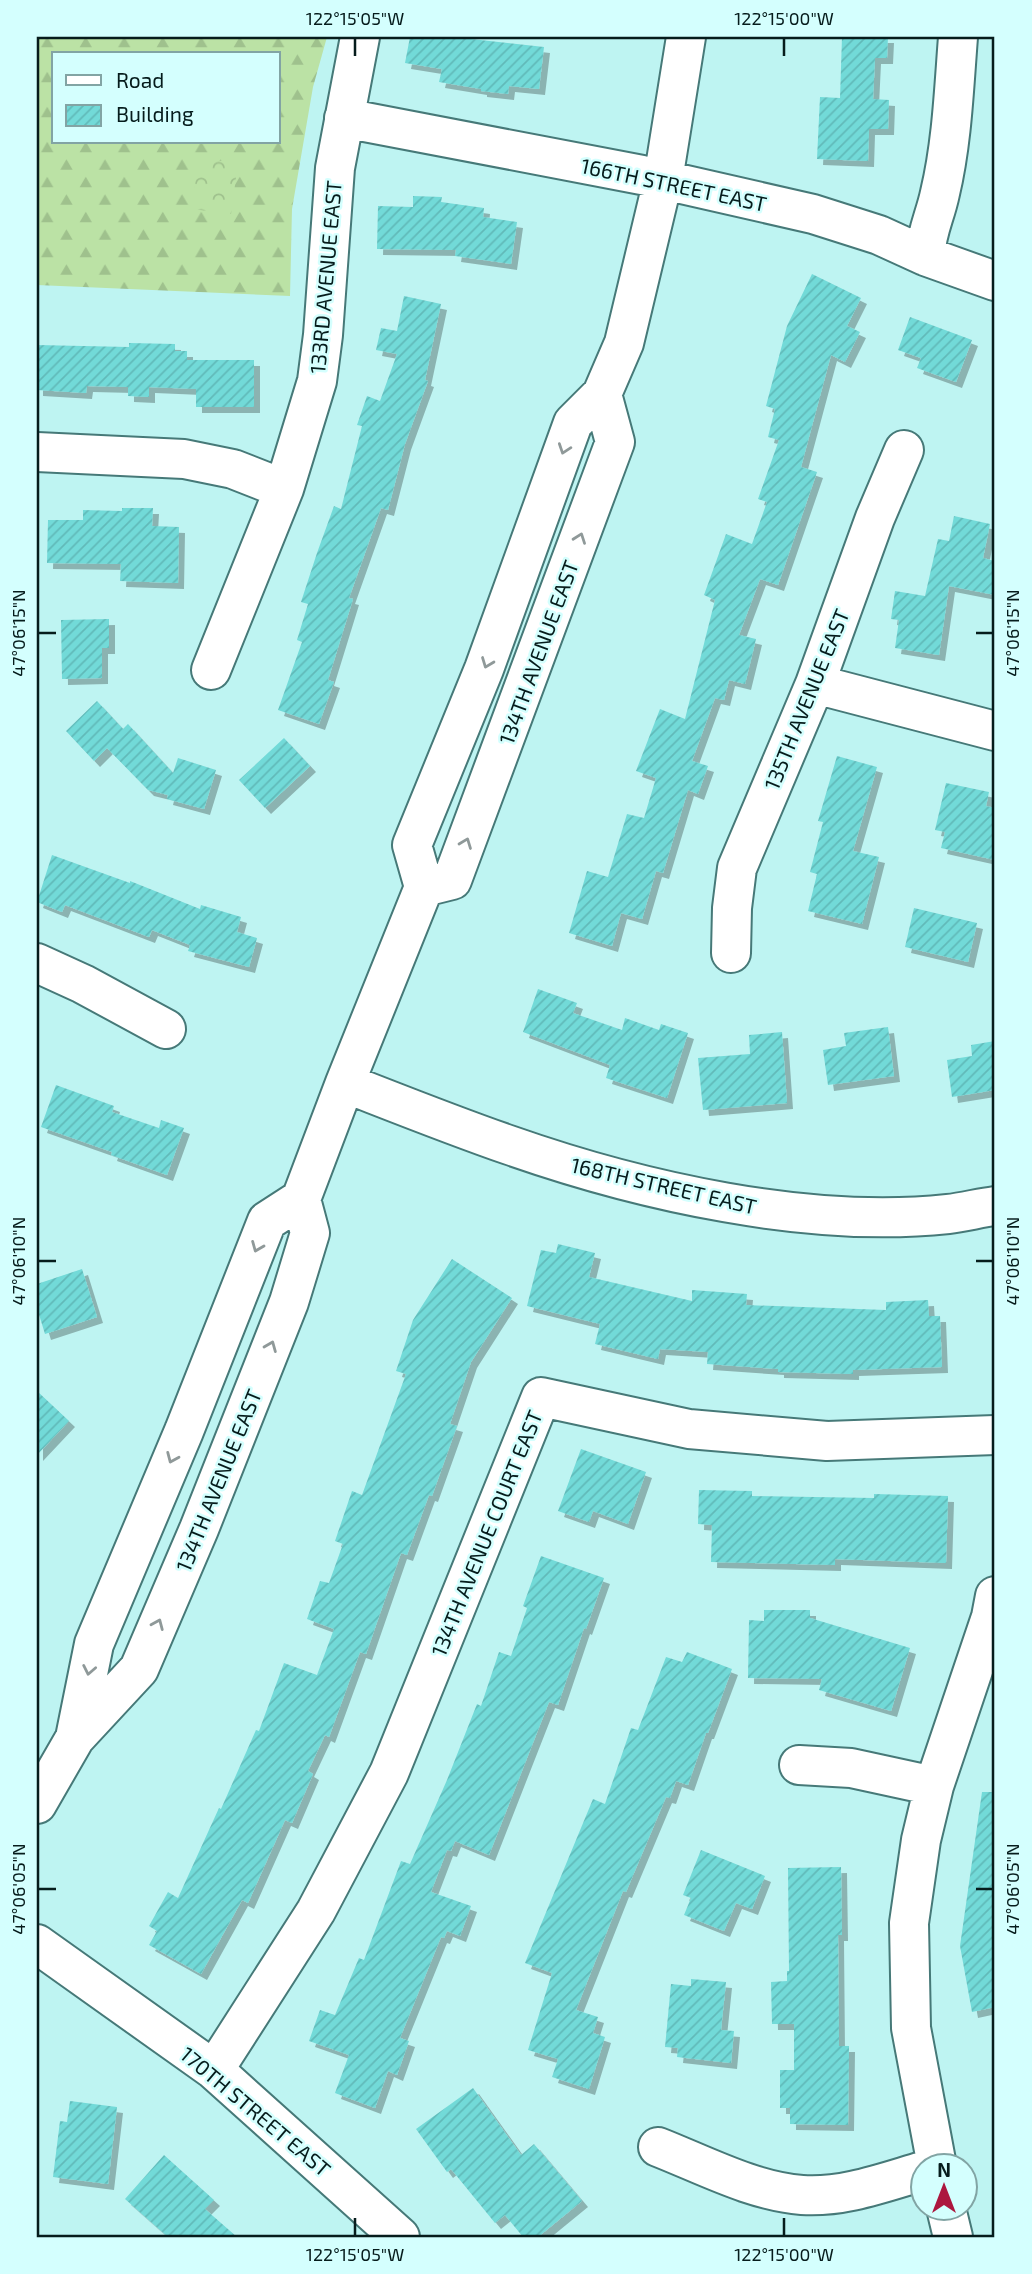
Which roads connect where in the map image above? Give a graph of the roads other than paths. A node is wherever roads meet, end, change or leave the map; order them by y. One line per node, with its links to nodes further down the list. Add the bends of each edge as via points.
1 (360, 37): 4 (street, 133RD AVENUE EAST)
2 (686, 37): 5 (street, 134TH AVENUE EAST)
3 (958, 37): 6 (street, via 940,193 927,232)
4 (344, 118): 5 (street, 166TH STREET EAST); 10 (street, 133RD AVENUE EAST, via 335,168 317,381)
5 (663, 180): 6 (street, 166TH STREET EAST, via 813,214 879,235); 17 (street, 134TH AVENUE EAST, via 624,343 602,394 573,423 484,669 412,845 424,887)
6 (925, 256): 7 (street, 166TH STREET EAST)
7 (995, 281)
8 (904, 450): 12 (street, 135TH AVENUE EAST)
9 (37, 452): 10 (street, via 184,459 233,469)
10 (284, 489): 11 (street, 133RD AVENUE EAST)
11 (211, 670)
12 (815, 684): 13 (street); 14 (street, 135TH AVENUE EAST, via 737,868)
13 (995, 731)
14 (731, 953)
15 (37, 963): 16 (street)
16 (166, 1029)
17 (345, 1083): 18 (street, 168TH STREET EAST, via 510,1146 617,1178 716,1200 857,1216 947,1214); 19 (street, 134TH AVENUE EAST)
18 (995, 1207)
19 (306, 1216): 22 (street, 134TH AVENUE EAST, one-way to 19, via 139,1669 289,1301); 22 (street, 134TH AVENUE EAST, one-way to 22, via 267,1222 94,1644)
20 (995, 1435): 27 (street, 134TH AVENUE COURT EAST, via 827,1441 689,1429 541,1397 389,1773 316,1911)
21 (994, 1610): 24 (street)
22 (75, 1738): 25 (street, 134TH AVENUE EAST)
23 (799, 1765): 24 (street, via 851,1768)
24 (934, 1786): 29 (street, via 909,1923 911,2028)
25 (37, 1804)
26 (37, 1944): 27 (street, 170TH STREET EAST)
27 (214, 2070): 31 (street, 170TH STREET EAST)
28 (658, 2147): 30 (street, via 762,2188 803,2195 848,2192)
29 (935, 2152)
30 (909, 2175)
31 (400, 2237)

